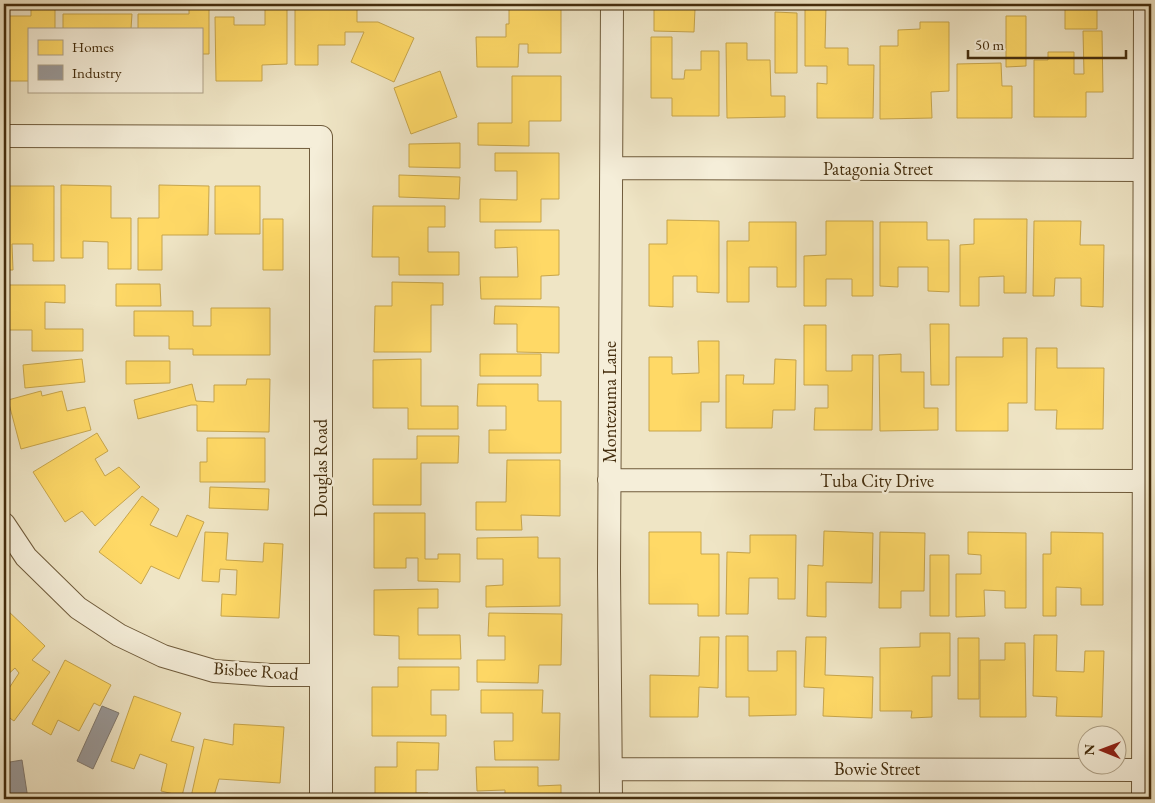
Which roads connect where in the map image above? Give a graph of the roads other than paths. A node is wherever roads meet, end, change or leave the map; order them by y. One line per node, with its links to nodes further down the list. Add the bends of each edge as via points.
1 (612, 4): 4 (street, Montezuma Lane)
2 (1145, 4): 5 (street)
3 (4, 136): 9 (street, Douglas Road, via 321,137)
4 (612, 168): 5 (street, Patagonia Street); 6 (street, Montezuma Lane)
5 (1144, 170): 7 (street)
6 (609, 480): 7 (street, Tuba City Drive); 10 (street, Montezuma Lane)
7 (1144, 481): 11 (street)
8 (4, 524): 9 (street, Bisbee Road, via 26,557 78,608 119,635 163,656 214,670)
9 (321, 675): 12 (street, Douglas Road)
10 (611, 769): 11 (street, Bowie Street); 13 (street, Montezuma Lane)
11 (1143, 770): 14 (street)
12 (321, 799)
13 (611, 799)
14 (1143, 799)

